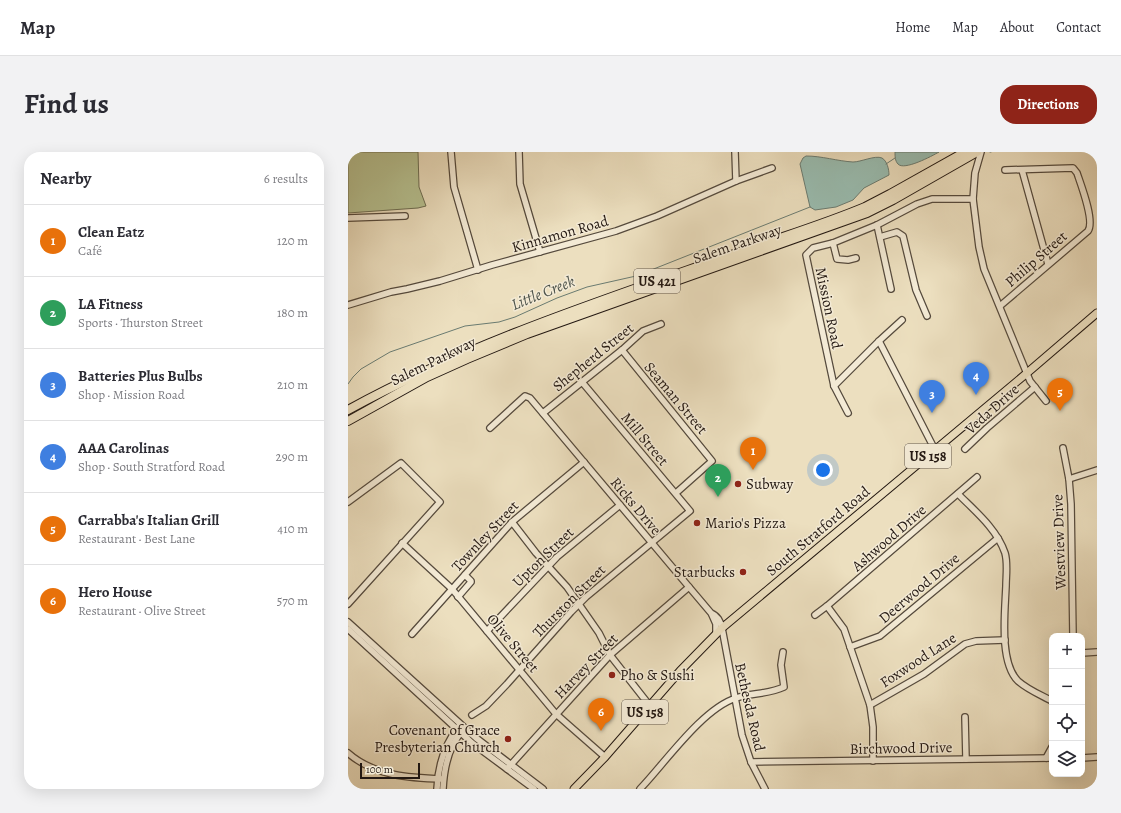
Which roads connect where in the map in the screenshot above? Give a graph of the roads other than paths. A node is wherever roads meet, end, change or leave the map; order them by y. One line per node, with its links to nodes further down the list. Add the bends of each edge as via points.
1 (452, 152): 20 (street, via 454,187)
2 (519, 152): 17 (street, via 520,184)
3 (735, 152): 10 (street)
4 (965, 152): 35 (highway, Salem Parkway / US 421, via 865,207 524,328 412,377)
5 (977, 152): 38 (highway, Salem Parkway / US 421, via 867,213 520,336 428,377)
6 (981, 152): 11 (street)
7 (772, 168): 10 (street, Kinnamon Road)
8 (1005, 170): 9 (street)
9 (1022, 170): 19 (street); 19 (street, Philip Street, via 1074,168 1090,219 1088,231)
10 (736, 181): 17 (street, Kinnamon Road, via 616,231)
11 (973, 199): 14 (street, Mission Road, via 932,199); 23 (street, via 984,268)
12 (405, 216): 13 (street)
13 (348, 218)
14 (877, 225): 15 (street); 16 (street, Mission Road)
15 (880, 237): 21 (street); 25 (street, via 897,232 903,236 916,290)
16 (833, 243): 18 (street, via 837,259); 32 (street, Mission Road, via 813,248 806,255)
17 (540, 252): 20 (street, Kinnamon Road)
18 (856, 258)
19 (1048, 264): 23 (street, Philip Street)
20 (478, 270): 22 (street, Kinnamon Road)
21 (891, 289)
22 (348, 305)
23 (1000, 306): 30 (street)
24 (1097, 313): 30 (main road, South Stratford Road / US 158)
25 (927, 316)
26 (902, 320): 28 (street, Mission Road)
27 (661, 324): 29 (street, Shepherd Street, via 643,331)
28 (879, 341): 32 (street, Mission Road); 42 (street)
29 (622, 350): 31 (street, Shepherd Street); 47 (street, Seaman Street, via 712,461)
30 (1027, 373): 33 (street); 42 (main road, South Stratford Road / US 158)
31 (582, 382): 36 (street, Shepherd Street); 47 (street, Mill Street)
32 (834, 386): 37 (street)
33 (1035, 387): 34 (street); 41 (street, Veda Drive)
34 (1046, 401)
35 (348, 410)
36 (543, 413): 39 (street, Ricks Drive, via 525,396); 43 (street, Ricks Drive)
37 (848, 413)
38 (348, 421)
39 (490, 428)
40 (1063, 448): 46 (street, Westview Drive)
41 (965, 449)
42 (935, 450): 67 (main road, South Stratford Road / US 158)
43 (584, 462): 50 (street, Ricks Drive); 52 (street, Townley Street)
44 (1097, 470): 46 (street)
45 (977, 478): 48 (street, Ashwood Drive)
46 (1069, 480): 70 (street, Westview Drive)
47 (676, 493): 51 (street, Mill Street)
48 (958, 494): 53 (street); 63 (street, Ashwood Drive)
49 (348, 502): 55 (street, via 401,463 440,502)
50 (620, 505): 54 (street, Ricks Drive); 56 (street, Upton Street, via 566,548)
51 (690, 511): 54 (street, Thurston Street)
52 (512, 522): 56 (street); 57 (street, Townley Street)
53 (998, 538): 73 (street, via 1006,555); 74 (street, Deerwood Drive, via 880,636)
54 (651, 542): 58 (street, Ricks Drive); 62 (street, Thurston Street)
55 (402, 543): 59 (street, Olive Street); 61 (street)
56 (548, 566): 62 (street); 69 (street, Upton Street)
57 (465, 575): 59 (street, Townley Street); 60 (street, via 471,582)
58 (689, 586): 64 (street, Ricks Drive); 78 (street, Harvey Street)
59 (452, 589): 60 (street, Olive Street); 71 (street, Townley Street)
60 (458, 597): 69 (street, Olive Street)
61 (348, 604)
62 (579, 604): 78 (street); 79 (street, Thurston Street)
63 (827, 606): 65 (street, Ashwood Drive); 74 (street, via 844,629)
64 (711, 613): 67 (street, Ricks Drive, via 716,615); 72 (street, Ricks Drive, via 716,624)
65 (815, 615)
66 (348, 622): 80 (street)
67 (722, 628): 72 (main road, South Stratford Road / US 158); 81 (street, Bethesda Road)
68 (348, 629): 80 (street)
69 (487, 631): 79 (street, Olive Street)
70 (1073, 633)
71 (412, 634)
72 (716, 634): 84 (main road, South Stratford Road / US 158)
73 (1005, 640): 82 (street, via 1007,661 1017,680); 83 (street, Foxwood Lane, via 980,640 965,644 924,674)
74 (850, 647): 83 (street)
75 (782, 652): 81 (street, via 784,687)
76 (1097, 652): 77 (street)
77 (1085, 653)
78 (610, 655): 84 (street); 85 (street, Harvey Street)
79 (520, 670): 85 (street, Olive Street); 86 (street, Thurston Street, via 486,706)
80 (416, 688): 88 (street)
81 (736, 699): 96 (street, Bethesda Road, via 742,735); 104 (street, via 706,716)
82 (1049, 699)
83 (870, 705): 95 (street)
84 (650, 706): 90 (main road, South Stratford Road / US 158)
85 (556, 714): 90 (street, Olive Street); 97 (street, Harvey Street)
86 (472, 715)
87 (965, 718): 94 (street)
88 (461, 728): 97 (street); 98 (street, via 446,754)
89 (348, 753): 98 (street, via 374,770)
90 (605, 757): 103 (main road, South Stratford Road / US 158)
91 (1097, 757): 93 (street)
92 (1049, 758): 94 (street, Birchwood Drive)
93 (1085, 758)
94 (966, 759): 95 (street, Birchwood Drive)
95 (873, 760): 96 (street, Birchwood Drive)
96 (751, 762): 105 (street, Bethesda Road)
97 (509, 767): 101 (street); 102 (street)
98 (440, 779): 99 (street); 100 (street)
99 (437, 789)
100 (443, 789)
101 (534, 789)
102 (543, 789)
103 (574, 789)
104 (640, 789)
105 (765, 789)

